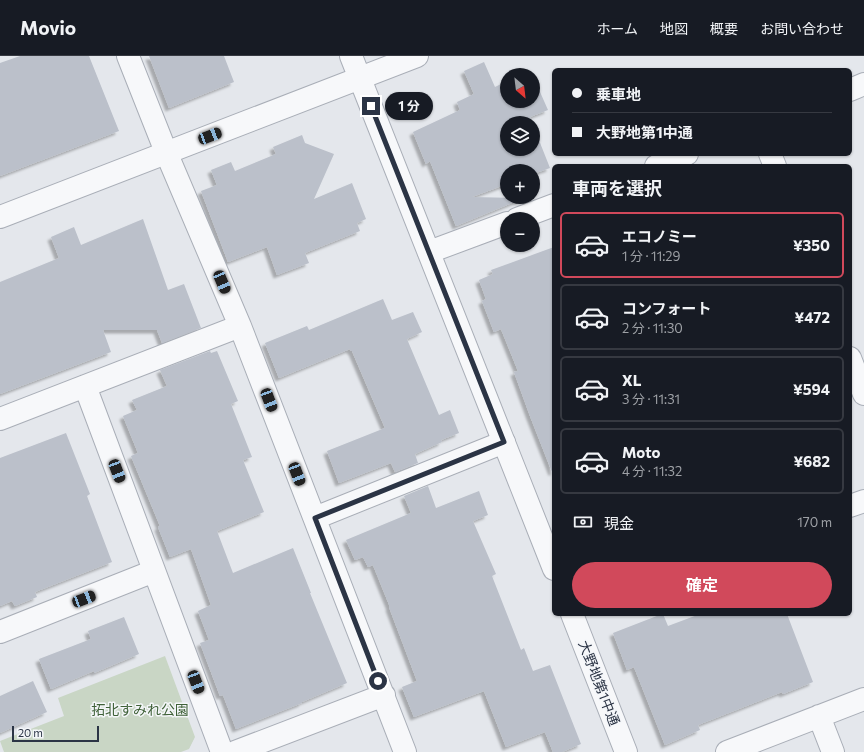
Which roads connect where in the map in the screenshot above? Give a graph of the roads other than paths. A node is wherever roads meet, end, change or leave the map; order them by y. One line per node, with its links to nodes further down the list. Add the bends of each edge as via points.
1 (128, 56): 7 (street)
2 (351, 56): 4 (street)
3 (417, 56): 4 (street)
4 (360, 78): 7 (street); 14 (street)
5 (864, 84): 6 (street)
6 (852, 89)
7 (166, 152): 12 (street); 15 (street)
8 (682, 156): 9 (street)
9 (661, 164)
10 (552, 206): 11 (street)
11 (536, 212)
12 (0, 217)
13 (500, 226): 14 (street)
14 (429, 252): 20 (street)
15 (240, 326): 17 (street); 23 (street)
16 (852, 363): 18 (street)
17 (85, 386): 19 (street); 25 (street)
18 (864, 394)
19 (0, 419)
20 (504, 442): 23 (street); 24 (street)
21 (864, 501): 22 (street)
22 (852, 505)
23 (315, 518): 28 (street)
24 (552, 564)
25 (154, 571): 27 (street); 31 (street)
26 (575, 616): 34 (street, 大野地第1中通)
27 (0, 632)
28 (384, 696): 32 (street); 33 (street)
29 (864, 699): 30 (street)
30 (819, 716): 35 (street); 36 (street)
31 (222, 752)
32 (235, 752)
33 (405, 752)
34 (626, 752)
35 (727, 752)
36 (833, 752)

